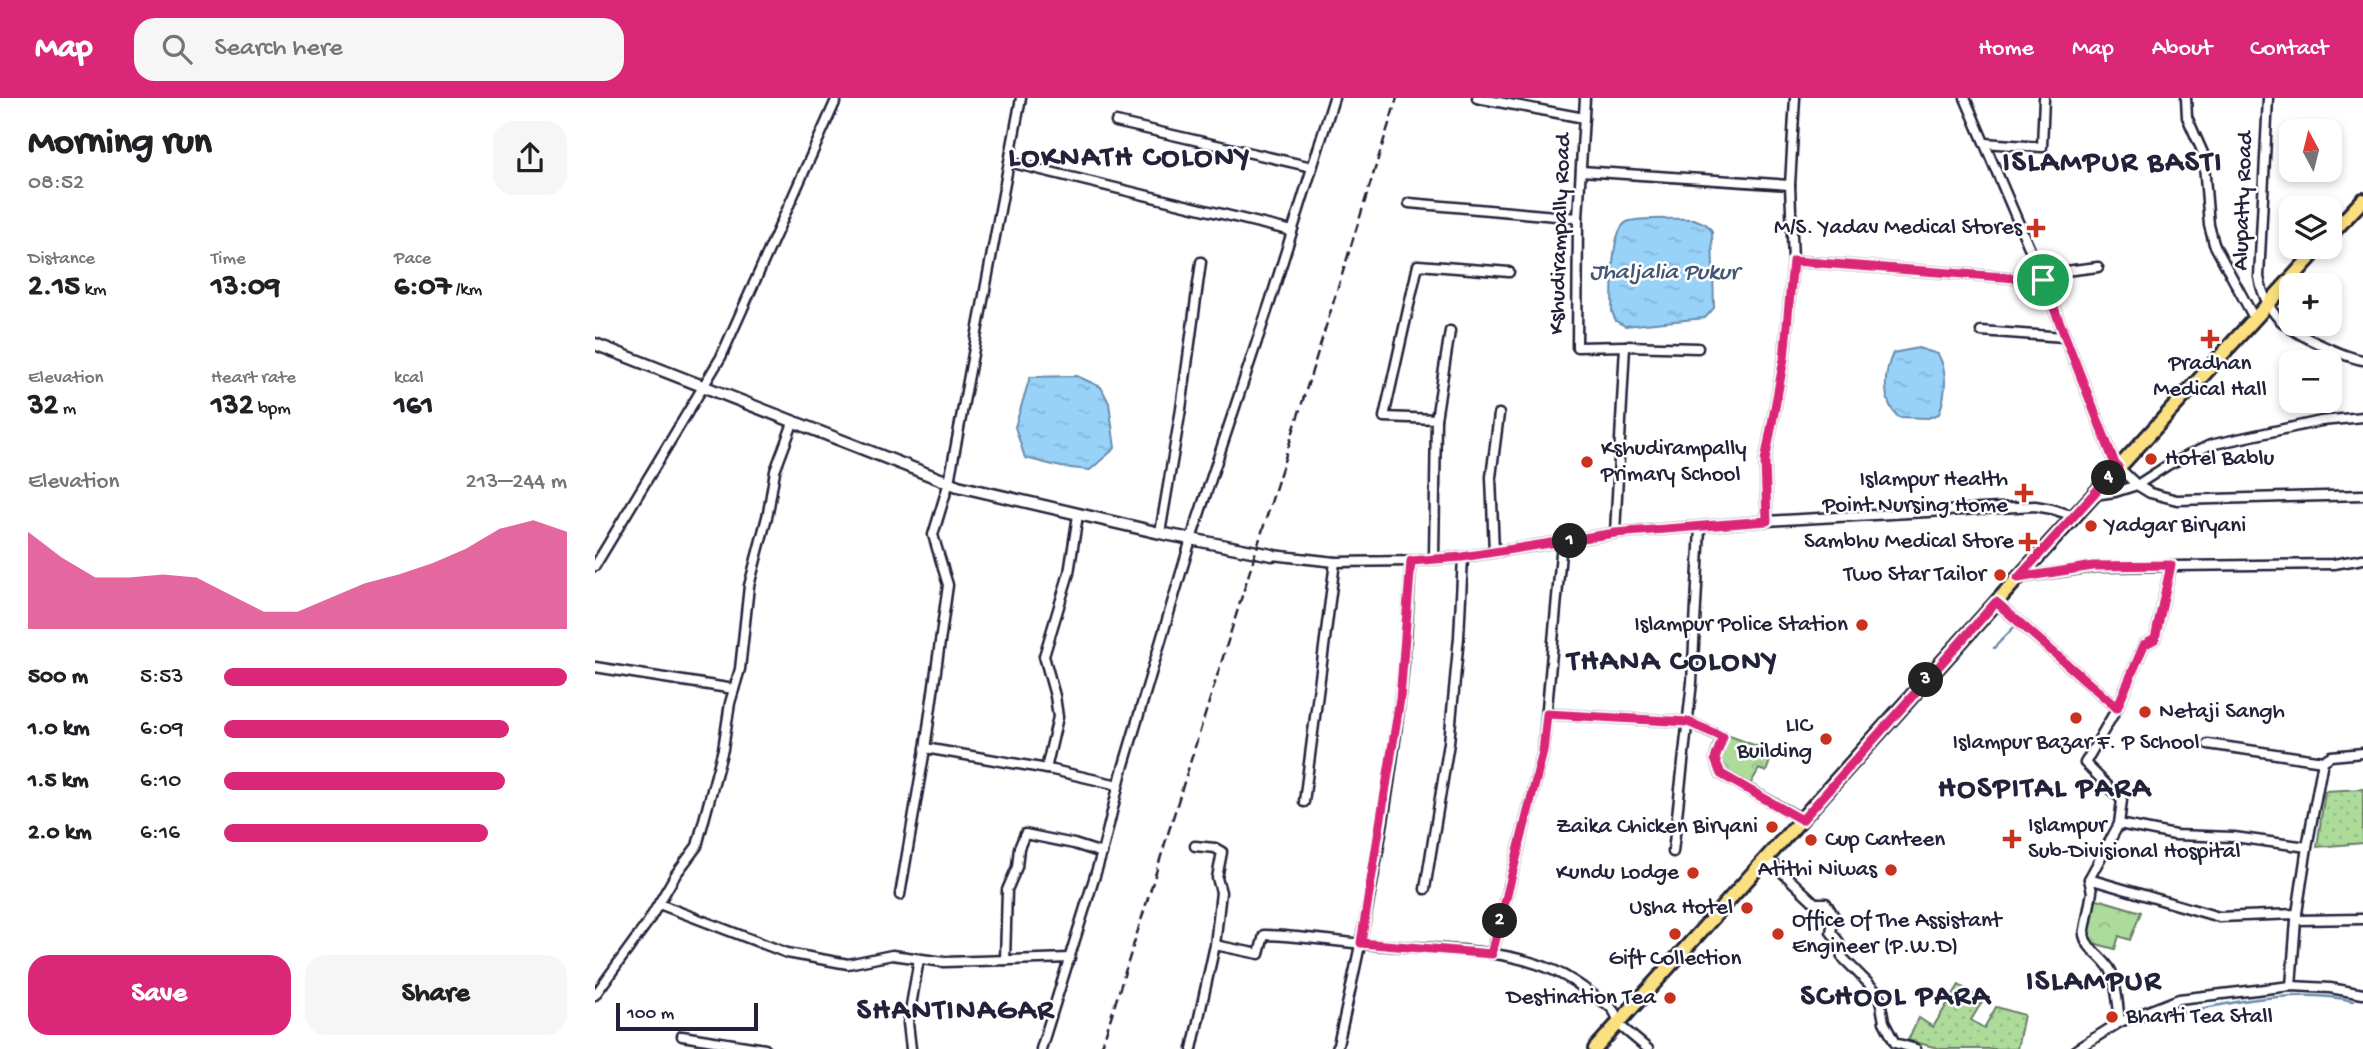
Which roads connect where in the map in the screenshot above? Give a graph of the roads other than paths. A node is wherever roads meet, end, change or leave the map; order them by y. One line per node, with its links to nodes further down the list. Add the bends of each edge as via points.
1 (837, 98): 38 (street, via 726,346)
2 (1021, 98): 14 (street)
3 (1334, 98): 15 (street)
4 (1477, 98): 11 (street)
5 (1585, 98): 11 (street, Kshudirampally Road)
6 (1795, 98): 17 (street)
7 (1965, 98): 13 (street)
8 (2044, 98): 13 (street, via 2042,146)
9 (2186, 98): 30 (street, via 2187,117 2203,153 2214,244)
10 (2268, 98): 29 (street, Alupatty Road, via 2259,277)
11 (1584, 118): 16 (street, Kshudirampally Road)
12 (1116, 121): 15 (street)
13 (1984, 143): 28 (street)
14 (1009, 162): 22 (street); 44 (street)
15 (1312, 167): 22 (street)
16 (1581, 171): 17 (street); 20 (street, Kshudirampally Road)
17 (1790, 185): 24 (street)
18 (2363, 200): 21 (main road)
19 (1409, 203): 20 (street)
20 (1578, 218): 35 (street, Kshudirampally Road, via 1577,347)
21 (2342, 222)
22 (1292, 230): 54 (street)
23 (2309, 259): 29 (main road)
24 (1793, 261): 28 (street); 50 (street, via 1784,359 1765,461)
25 (1201, 262): 52 (street)
26 (2098, 267): 28 (street, via 2065,271)
27 (1509, 272): 41 (street, via 1418,265 1384,416)
28 (2043, 280): 33 (street)
29 (2268, 304): 30 (main road); 37 (street, via 2286,325 2340,354)
30 (2254, 318): 43 (main road)
31 (1450, 331): 41 (street)
32 (1981, 331): 33 (street)
33 (2064, 337): 43 (street)
34 (595, 344): 38 (street)
35 (1625, 346): 36 (street); 53 (street)
36 (1698, 348)
37 (2363, 360)
38 (703, 386): 42 (street); 63 (street)
39 (1499, 414): 56 (street, via 1491,477)
40 (2363, 417): 45 (street, via 2321,421 2210,445)
41 (1436, 419): 59 (street)
42 (793, 423): 44 (street); 68 (street, via 775,471 749,586)
43 (2116, 461): 45 (street); 46 (main road)
44 (949, 482): 48 (street); 73 (street, via 933,535 948,585)
45 (2137, 485): 46 (street); 47 (street, via 2150,494 2177,500)
46 (2094, 495): 49 (main road)
47 (2363, 495)
48 (1078, 515): 52 (street); 76 (street, via 1069,573 1044,656 1058,717)
49 (2074, 516): 50 (street, via 2035,506); 65 (main road)
50 (1767, 521): 51 (street)
51 (1700, 528): 53 (street); 71 (street)
52 (1160, 533): 54 (street)
53 (1615, 533): 55 (street)
54 (1191, 539): 57 (street); 77 (street)
55 (1562, 542): 56 (street); 70 (street)
56 (1494, 552): 58 (street)
57 (1272, 555): 62 (street)
58 (1462, 557): 59 (street); 87 (street, via 1449,743)
59 (1434, 558): 61 (street)
60 (2363, 559): 64 (street, via 2334,564)
61 (1411, 561): 62 (street); 92 (street, via 1400,699)
62 (1335, 562): 78 (street)
63 (595, 565)
64 (2171, 565): 65 (street, via 2093,566); 69 (street, via 2155,639 2144,645)
65 (2018, 578): 66 (main road)
66 (1996, 602): 69 (street); 79 (main road)
67 (595, 667): 68 (street)
68 (734, 690): 89 (street, via 697,846)
69 (2117, 708): 80 (street, via 2085,764 2122,800)
70 (1547, 714): 71 (street); 94 (street, via 1543,752)
71 (1688, 722): 79 (street, via 1723,737 1715,759 1721,774); 83 (street)
72 (2208, 744): 75 (street)
73 (925, 748): 76 (street); 88 (street)
74 (2363, 753): 75 (street, via 2331,755)
75 (2323, 761): 82 (street)
76 (1046, 769): 77 (street)
77 (1118, 785): 84 (street)
78 (1304, 802)
79 (1802, 820): 85 (main road)
80 (2119, 824): 82 (street, via 2175,835); 86 (street)
81 (1195, 846): 93 (street, via 1222,852)
82 (2307, 847): 90 (street)
83 (1673, 852)
84 (1102, 853): 96 (street); 97 (street, via 1025,834 1007,890)
85 (1767, 859): 102 (main road); 111 (street, via 1815,903 1826,903 1834,916 1831,932 1842,957 1879,994 1884,1022 1895,1043)
86 (2088, 879): 90 (street, via 2219,917); 101 (street, via 2092,892 2085,941 2112,975)
87 (1425, 889)
88 (900, 895)
89 (659, 904): 95 (street, via 787,953 848,964 892,955); 99 (street)
90 (2297, 917): 91 (street); 98 (street)
91 (2363, 919)
92 (1361, 943): 93 (street, via 1264,935 1259,954); 94 (street); 108 (street)
93 (1215, 945): 107 (street)
94 (1492, 954): 102 (street, via 1553,970 1575,982 1611,1007)
95 (919, 958): 97 (street); 105 (street, via 908,1023)
96 (1070, 958): 97 (street); 106 (street)
97 (1005, 960)
98 (2291, 986): 100 (street); 101 (street, via 2179,999)
99 (595, 995)
100 (2363, 995)
101 (2120, 1022): 112 (street)
102 (1618, 1024): 109 (main road); 110 (street)
103 (682, 1036): 104 (street)
104 (765, 1049)
105 (911, 1049)
106 (1041, 1049)
107 (1192, 1049)
108 (1337, 1049)
109 (1595, 1049)
110 (1648, 1049)
111 (1916, 1049)
112 (2077, 1049)

